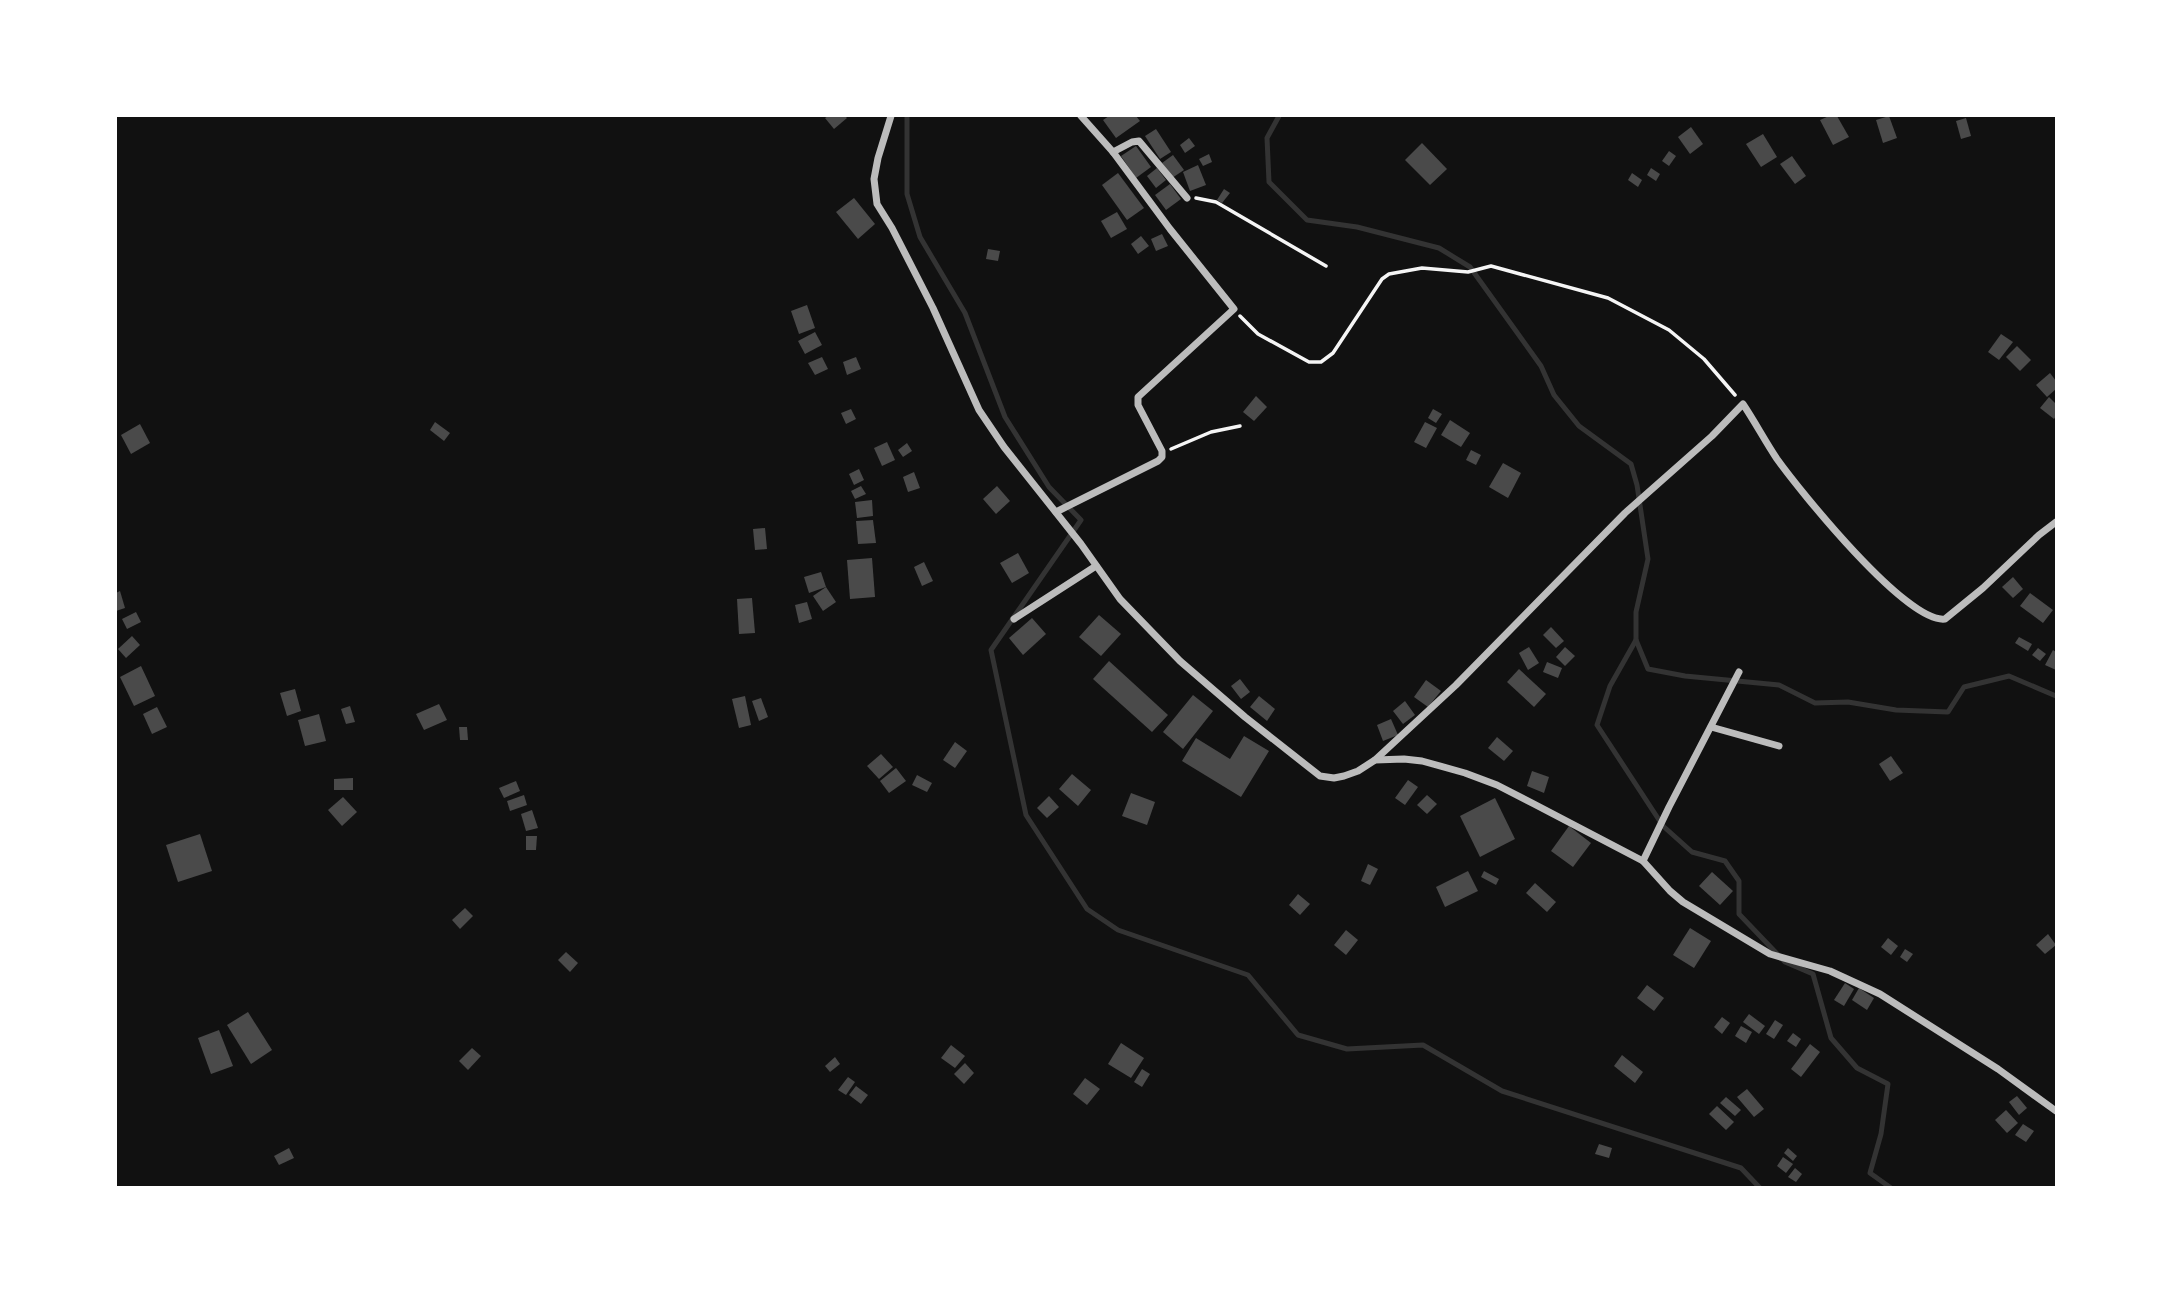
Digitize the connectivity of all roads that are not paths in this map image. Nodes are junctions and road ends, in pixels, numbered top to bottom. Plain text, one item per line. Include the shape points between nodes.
1 (891, 116) edge
2 (1081, 116) edge
3 (1113, 152) junction
4 (1187, 198) road end
5 (1060, 510) junction
6 (2056, 522) edge
7 (1096, 566) junction
8 (1014, 619) dead end
9 (1739, 672) dead end
10 (1711, 726) junction
11 (1779, 746) dead end
12 (1375, 760) junction
13 (1643, 861) junction
14 (2056, 1111) edge

1 - 5 street via 874,179 877,204 933,307 979,410 1004,447
2 - 3 street
3 - 4 street via 1139,141
3 - 5 street via 1234,309 1138,397 1162,457
5 - 7 street via 1061,520
6 - 12 street via 1945,619 1934,619 1859,559 1778,459 1743,404 1625,513 1456,685
7 - 8 street
7 - 12 street via 1119,598 1181,662 1320,776 1345,776
9 - 10 street
10 - 11 street
10 - 13 street
12 - 13 street via 1422,761 1465,773
13 - 14 street via 1683,902 1770,954 1830,971 1880,994

